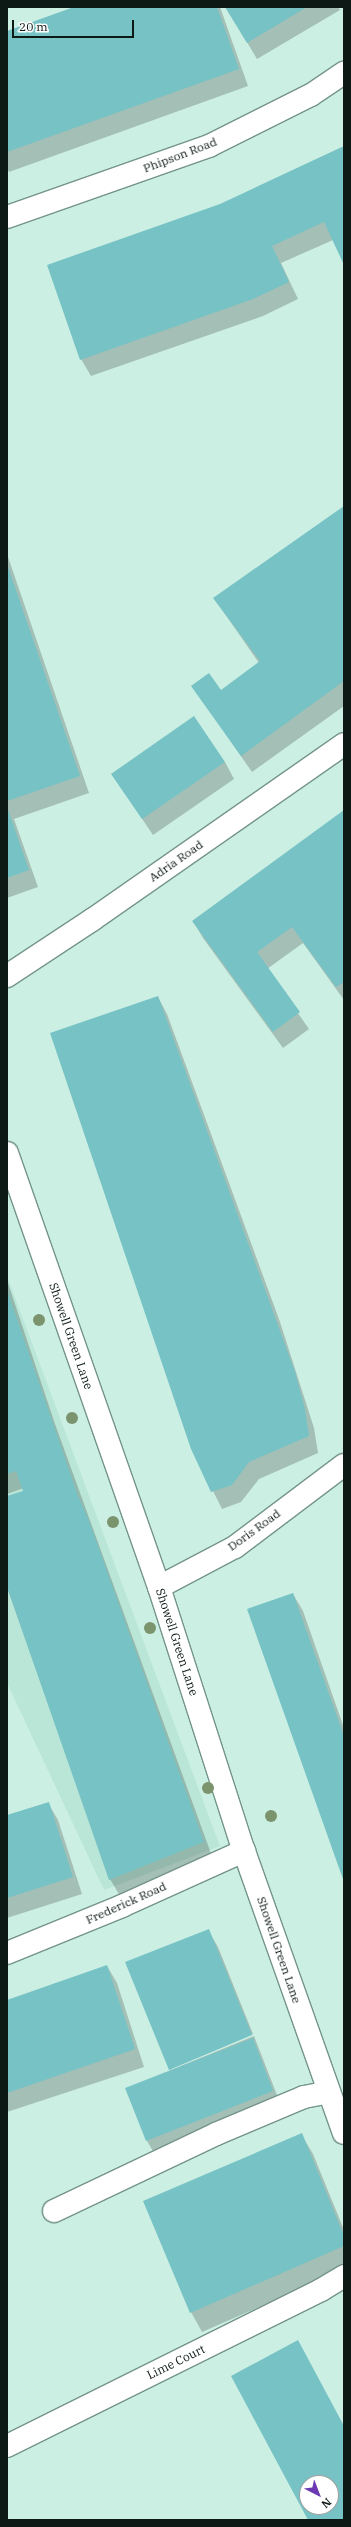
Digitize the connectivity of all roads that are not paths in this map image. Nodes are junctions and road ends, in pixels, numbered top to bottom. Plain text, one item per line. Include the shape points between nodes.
1 (344, 73) edge
2 (7, 217) edge
3 (344, 744) edge
4 (7, 976) edge
5 (7, 1153) edge
6 (344, 1465) edge
7 (159, 1587) junction
8 (244, 1851) junction
9 (7, 1953) edge
10 (329, 2092) junction
11 (344, 2133) edge
12 (54, 2211) dead end
13 (344, 2276) edge
14 (7, 2446) edge

1 - 2 street, Phipson Road via 311,95 209,146
3 - 4 street, Adria Road via 92,920
5 - 7 street, Showell Green Lane
6 - 7 street, Doris Road via 235,1547
7 - 8 street, Showell Green Lane
8 - 9 street, Frederick Road via 122,1906
8 - 10 street, Showell Green Lane
10 - 11 street, Showell Green Lane
10 - 12 street via 304,2097 216,2134
13 - 14 street, Lime Court via 321,2290

